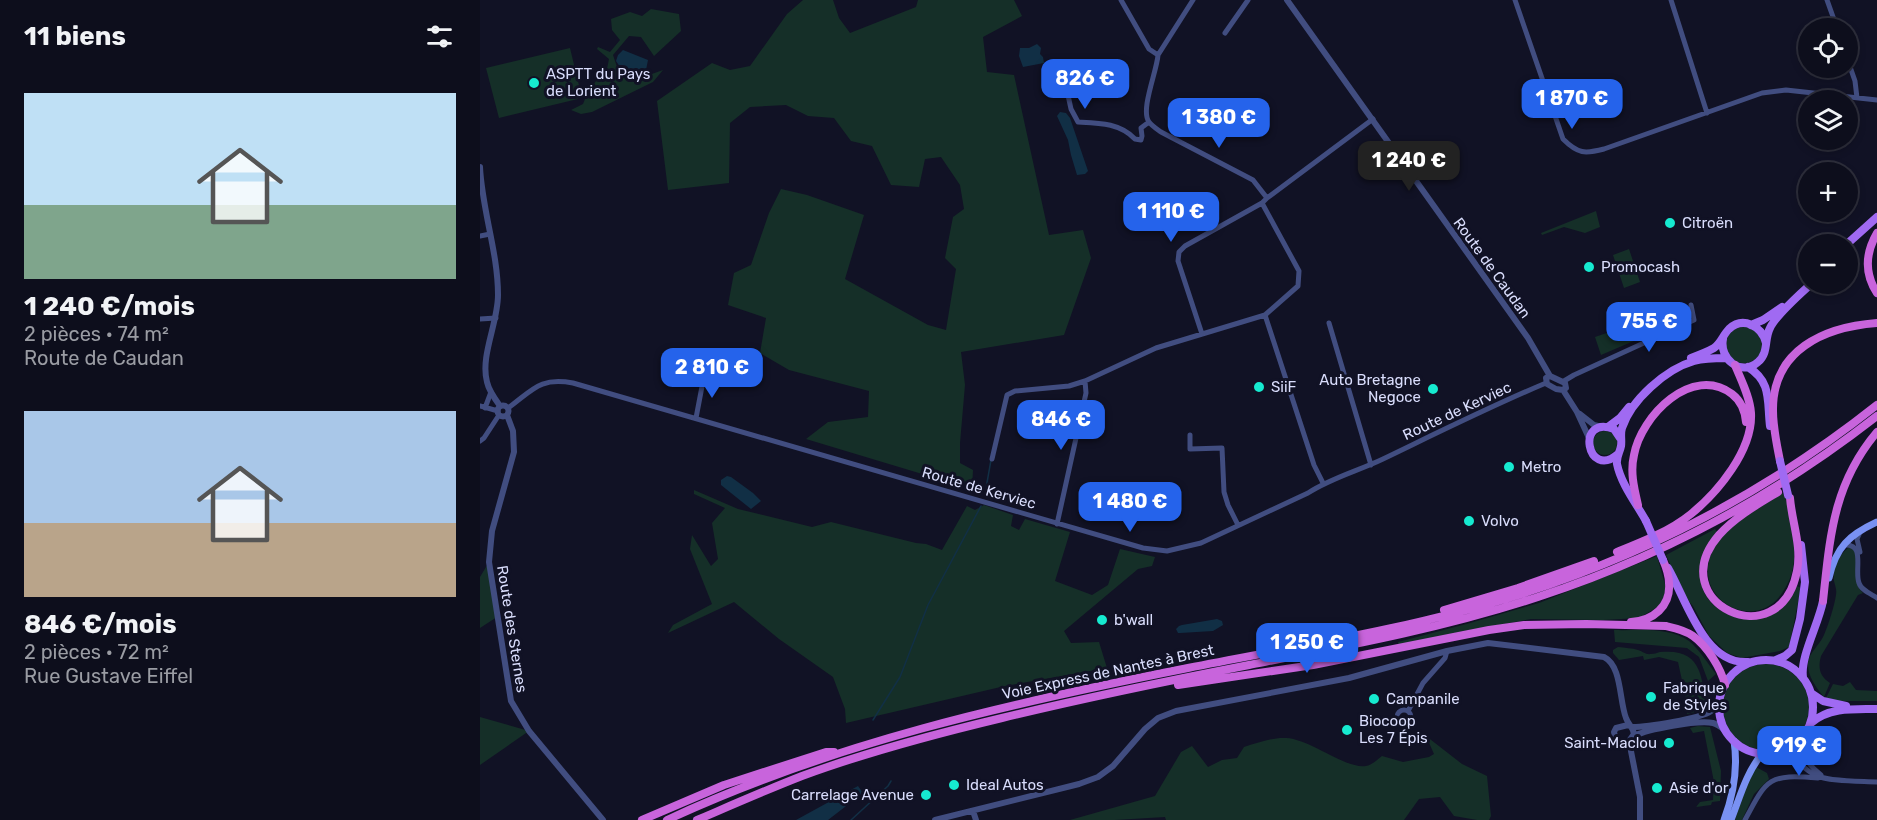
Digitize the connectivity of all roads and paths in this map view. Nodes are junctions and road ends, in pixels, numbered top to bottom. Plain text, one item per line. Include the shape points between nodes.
1 (1122, 0) edge
2 (1193, 0) edge
3 (1248, 0) edge
4 (1287, 0) edge
5 (1515, 0) edge
6 (1671, 0) edge
7 (1827, 0) edge
8 (1833, 18) edge
9 (1225, 33) dead end
10 (1158, 55) junction
11 (1070, 81) dead end
12 (1798, 91) edge
13 (1858, 98) edge
14 (1877, 100) edge
15 (1707, 112) junction
16 (1373, 119) junction
17 (1149, 122) junction
18 (480, 166) edge
19 (1267, 198) junction
20 (1262, 203) junction
21 (1877, 219) edge
22 (1877, 232) edge
23 (490, 234) junction
24 (480, 236) edge
25 (1858, 237) edge
26 (1798, 293) edge
27 (1877, 293) edge
28 (1799, 294) edge
29 (1691, 305) dead end
30 (1265, 315) junction
31 (496, 318) junction
32 (480, 319) edge
33 (1329, 322) dead end
34 (1877, 323) edge
35 (1751, 325) junction
36 (1202, 334) junction
37 (1724, 337) junction
38 (1766, 343) junction
39 (1726, 358) junction
40 (1735, 365) junction
41 (1748, 367) junction
42 (704, 376) dead end
43 (1550, 380) junction
44 (1085, 381) junction
45 (1563, 381) junction
46 (1561, 390) junction
47 (490, 392) junction
48 (1877, 405) edge
49 (483, 407) edge
50 (502, 411) junction
51 (1577, 412) junction
52 (1877, 416) edge
53 (696, 418) junction
54 (1605, 427) junction
55 (1877, 432) edge
56 (1190, 435) dead end
57 (1589, 438) junction
58 (1620, 438) junction
59 (480, 441) edge
60 (1619, 453) junction
61 (992, 459) dead end
62 (1780, 462) junction
63 (1371, 465) junction
64 (1806, 468) junction
65 (1323, 483) junction
66 (1789, 497) junction
67 (1638, 505) junction
68 (1692, 513) junction
69 (1877, 522) edge
70 (1057, 524) junction
71 (1238, 525) junction
72 (1865, 527) junction
73 (1842, 545) junction
74 (1663, 560) junction
75 (1858, 574) junction
76 (1877, 598) edge
77 (1824, 601) junction
78 (1586, 624) junction
79 (1380, 630) junction
80 (1447, 651) junction
81 (1774, 661) junction
82 (1753, 662) junction
83 (1804, 678) junction
84 (1725, 685) junction
85 (1121, 692) junction
86 (1811, 693) junction
87 (1719, 700) junction
88 (1622, 702) junction
89 (1877, 708) edge
90 (1408, 711) junction
91 (1810, 723) junction
92 (1407, 724) junction
93 (1620, 726) junction
94 (1631, 727) junction
95 (1725, 730) junction
96 (1407, 735) dead end
97 (1804, 735) junction
98 (1631, 739) junction
99 (1734, 741) junction
100 (843, 752) junction
101 (1778, 753) junction
102 (1762, 754) junction
103 (1825, 778) junction
104 (1877, 782) edge
105 (973, 811) junction
106 (1727, 818) edge
107 (603, 820) edge
108 (642, 820) edge
109 (667, 820) edge
110 (697, 820) edge
111 (934, 820) edge
112 (976, 820) edge
113 (1640, 820) edge
114 (1745, 820) edge

1 - 10 street via 1149,49
2 - 10 street
3 - 9 street
4 - 16 street, Route de Caudan
5 - 15 street via 1563,139 1579,151 1591,153
6 - 15 street
7 - 8 street
10 - 17 street via 1147,103
11 - 17 street via 1066,86 1078,122 1108,123 1141,140 1141,128
12 - 15 street via 1774,90
13 - 14 street
16 - 19 street
16 - 43 street, Route de Caudan via 1528,338
17 - 19 street via 1253,180
18 - 23 street, Route des Sternes
19 - 20 street
20 - 30 street via 1299,271 1298,286
20 - 36 street via 1179,252 1178,261
21 - 25 main road
22 - 27 highway via 1868,260 1870,280
23 - 24 street
23 - 31 street, Route des Sternes via 496,268
26 - 35 main road via 1779,310
28 - 38 main road via 1770,327
29 - 45 street via 1694,320
30 - 36 street
30 - 65 street
31 - 32 street
31 - 47 street, Route des Sternes via 485,366
33 - 63 street
34 - 62 highway via 1823,334 1809,341 1787,364 1778,381 1773,409
35 - 37 main road via 1735,325
35 - 38 main road via 1760,330
36 - 44 street via 1156,348
37 - 39 main road via 1722,348
37 - 54 main road via 1714,348 1658,376 1620,418
38 - 41 main road via 1762,359
39 - 40 main road
39 - 58 main road via 1688,363 1660,379 1636,404
40 - 41 main road
40 - 68 highway via 1751,410 1748,434 1730,472
41 - 62 main road via 1763,379 1766,387
42 - 53 street
43 - 45 street
43 - 46 street
43 - 63 street, Route de Kerviec
44 - 61 street via 1007,395
44 - 70 street via 1086,393
45 - 46 street via 1566,386
46 - 51 street
47 - 49 street
47 - 50 street, Route des Sternes
48 - 79 highway, Voie Express de Nantes à Brest via 1780,474 1703,518 1631,552 1520,594
49 - 50 street
50 - 53 street, Route de Kerviec via 542,383 554,381
50 - 59 street, Route de Kerviec
50 - 107 street, Route des Sternes via 513,431 514,452 492,531 489,562 511,701 529,731
51 - 54 street via 1594,425
51 - 57 street
52 - 64 highway, Voie Express de Nantes à Brest
53 - 70 street, Route de Kerviec
54 - 57 main road
54 - 58 main road
55 - 77 highway via 1860,454 1839,498
56 - 71 street via 1190,449 1222,448 1224,492
57 - 60 main road via 1589,449 1599,459 1610,459
58 - 60 main road
60 - 67 main road via 1617,465
62 - 66 main road, bridge
63 - 65 street, Route de Kerviec
64 - 66 highway via 1797,480 1720,533 1709,550 1704,567 1706,585 1712,598 1726,610 1741,616 1766,613 1789,592 1797,572 1798,543
64 - 85 highway, Voie Express de Nantes à Brest via 1676,542 1537,598 1401,634
65 - 71 street, Route de Kerviec
66 - 81 main road via 1795,512 1805,582 1792,650
67 - 68 highway via 1633,462 1647,423 1661,406 1689,389 1717,387 1742,405 1746,432 1728,470
67 - 74 main road, bridge
68 - 79 highway via 1669,528 1570,570
69 - 72 main road
70 - 71 street, Route de Kerviec via 1167,551 1201,543
72 - 73 main road
72 - 75 street via 1857,539 1861,555
73 - 75 street via 1855,548
73 - 77 main road via 1832,566
74 - 78 highway via 1669,592 1660,611 1635,622
74 - 82 main road via 1708,641 1727,659
75 - 76 street via 1860,585
77 - 83 main road via 1802,664
78 - 84 highway via 1683,631 1708,652
78 - 85 highway via 1506,627 1313,665
79 - 100 highway, Voie Express de Nantes à Brest via 1051,697
80 - 88 street via 1488,643 1604,657 1616,669
80 - 90 street
80 - 105 street via 1349,678 1176,711 1158,718 1098,777
81 - 82 main road
81 - 83 main road via 1788,665
82 - 84 main road via 1734,673
83 - 86 main road
84 - 87 main road
85 - 110 highway, Voie Express de Nantes à Brest via 1002,718 888,749 802,776
86 - 89 main road via 1832,704
86 - 91 main road
87 - 94 street via 1714,709 1702,715 1645,728
87 - 95 main road
88 - 93 street
88 - 94 street
89 - 91 main road via 1830,712
90 - 92 street via 1412,719
90 - 92 street via 1401,711 1397,717 1400,723
91 - 97 main road
92 - 96 street
93 - 94 street
93 - 98 street via 1614,737 1619,742
94 - 98 street
95 - 98 street via 1705,723 1649,730
95 - 99 main road
97 - 101 main road via 1794,746
97 - 103 street via 1804,756
98 - 113 street
99 - 102 main road
99 - 106 main road via 1735,767
100 - 108 highway via 826,752 756,774
100 - 109 highway, Voie Express de Nantes à Brest
101 - 102 main road
101 - 103 street via 1792,757
102 - 106 main road
103 - 104 street
103 - 114 street via 1771,781 1760,792
105 - 111 street
105 - 112 street

